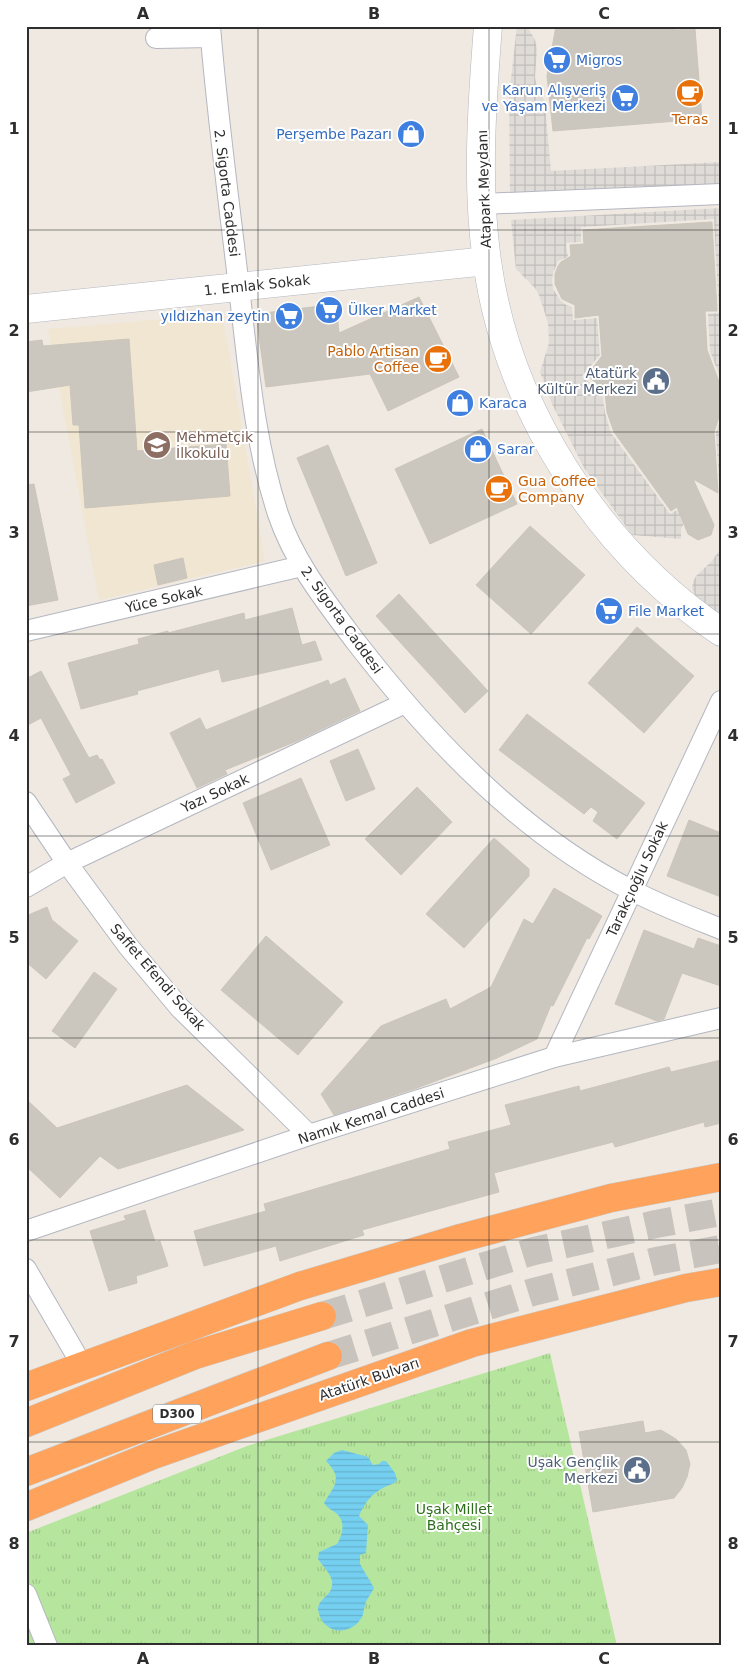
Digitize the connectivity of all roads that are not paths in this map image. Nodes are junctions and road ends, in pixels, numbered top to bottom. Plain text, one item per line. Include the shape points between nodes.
1 (488, 26) edge
2 (210, 32) edge
3 (156, 38) dead end
4 (721, 194) edge
5 (482, 204) junction
6 (487, 261) junction
7 (239, 287) junction
8 (26, 309) edge
9 (302, 566) junction
10 (26, 631) edge
11 (721, 632) edge
12 (721, 701) edge
13 (405, 703) junction
14 (26, 802) edge
15 (66, 863) junction
16 (26, 887) edge
17 (632, 891) junction
18 (721, 929) edge
19 (721, 1018) edge
20 (554, 1057) junction
21 (308, 1135) junction
22 (721, 1177) edge
23 (26, 1231) edge
24 (26, 1269) edge
25 (721, 1282) edge
26 (322, 1316) tunnel mouth
27 (328, 1356) tunnel mouth
28 (82, 1365) junction
29 (26, 1387) edge
30 (26, 1423) edge
31 (26, 1472) edge
32 (26, 1507) edge
33 (26, 1594) edge
34 (46, 1646) edge

1 - 5 main road, Atapark Meydanı via 482,91
2 - 3 street
2 - 7 street, 2. Sigorta Caddesi
4 - 5 street
5 - 6 main road, Atapark Meydanı
6 - 7 main road, 1. Emlak Sokak
6 - 11 main road, Atapark Meydanı via 507,347 537,419 565,468 597,515 627,550 684,605
7 - 8 main road, 1. Emlak Sokak
7 - 9 street, 2. Sigorta Caddesi via 261,447 278,512
9 - 10 street, Yüce Sokak
9 - 13 street, 2. Sigorta Caddesi
12 - 17 street, Tarakçıoğlu Sokak
13 - 15 street, Yazı Sokak
13 - 17 street, 2. Sigorta Caddesi via 468,770 520,816 562,848
14 - 15 street, Saffet Efendi Sokak
15 - 16 street, Yazı Sokak
15 - 21 street, Saffet Efendi Sokak via 128,946 180,1008
17 - 18 street, 2. Sigorta Caddesi
17 - 20 street, Tarakçıoğlu Sokak
19 - 20 street, Namık Kemal Caddesi
20 - 21 street, Namık Kemal Caddesi
21 - 23 street, Namık Kemal Caddesi
22 - 28 highway via 611,1198 452,1241 300,1286
24 - 28 street
25 - 32 highway, Atatürk Bulvarı via 686,1288 472,1343 154,1455
26 - 30 highway via 195,1355
27 - 31 highway, D300
28 - 29 highway
33 - 34 street

